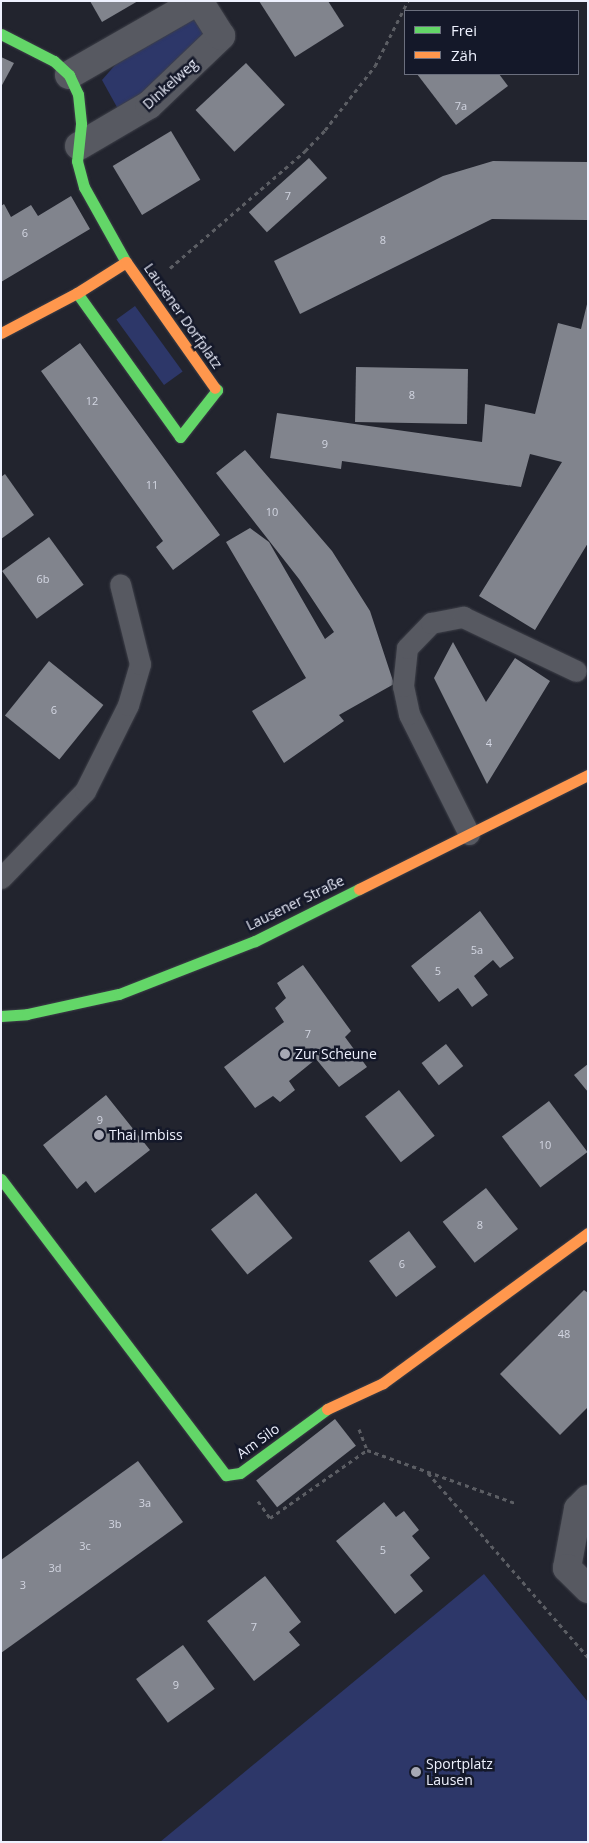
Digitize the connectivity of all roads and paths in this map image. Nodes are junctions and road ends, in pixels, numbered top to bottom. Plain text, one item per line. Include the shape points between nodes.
1 (198, 1) edge
2 (408, 1) edge
3 (1, 34) edge
4 (69, 75) junction
5 (79, 146) junction
6 (126, 262) junction
7 (144, 287) junction
8 (77, 293) junction
9 (1, 333) edge
10 (120, 584) dead end
11 (576, 671) dead end
12 (588, 775) edge
13 (469, 834) junction
14 (1, 878) edge
15 (1, 1016) edge
16 (1, 1179) edge
17 (588, 1234) edge
18 (240, 1473) junction
19 (428, 1473) junction
20 (588, 1499) edge
21 (515, 1503) dead end
22 (588, 1589) edge
23 (588, 1658) edge

1 - 4 street, Dinkelweg
1 - 5 street, Dinkelweg via 221,36 149,105
2 - 7 path via 375,66 325,130 305,151
3 - 4 street via 54,61
4 - 5 street via 78,94
5 - 6 street via 77,160 84,187
6 - 7 street, Lausener Dorfplatz
6 - 8 street, Lausener Dorfplatz
7 - 8 street, Lausener Dorfplatz via 217,390 180,436
8 - 9 street, Lausener Dorfplatz
10 - 14 lane via 140,664 128,705 85,791
11 - 13 lane via 463,617 431,624 408,648 403,686 409,714
12 - 13 street, Lausener Straße
13 - 15 street, Lausener Straße via 255,940 128,991 27,1014
16 - 18 street, Am Silo via 226,1475
17 - 18 street, Am Silo via 383,1383 326,1409
18 - 19 path via 270,1518 367,1450
19 - 21 path
19 - 23 path
20 - 22 street via 578,1509 567,1568

